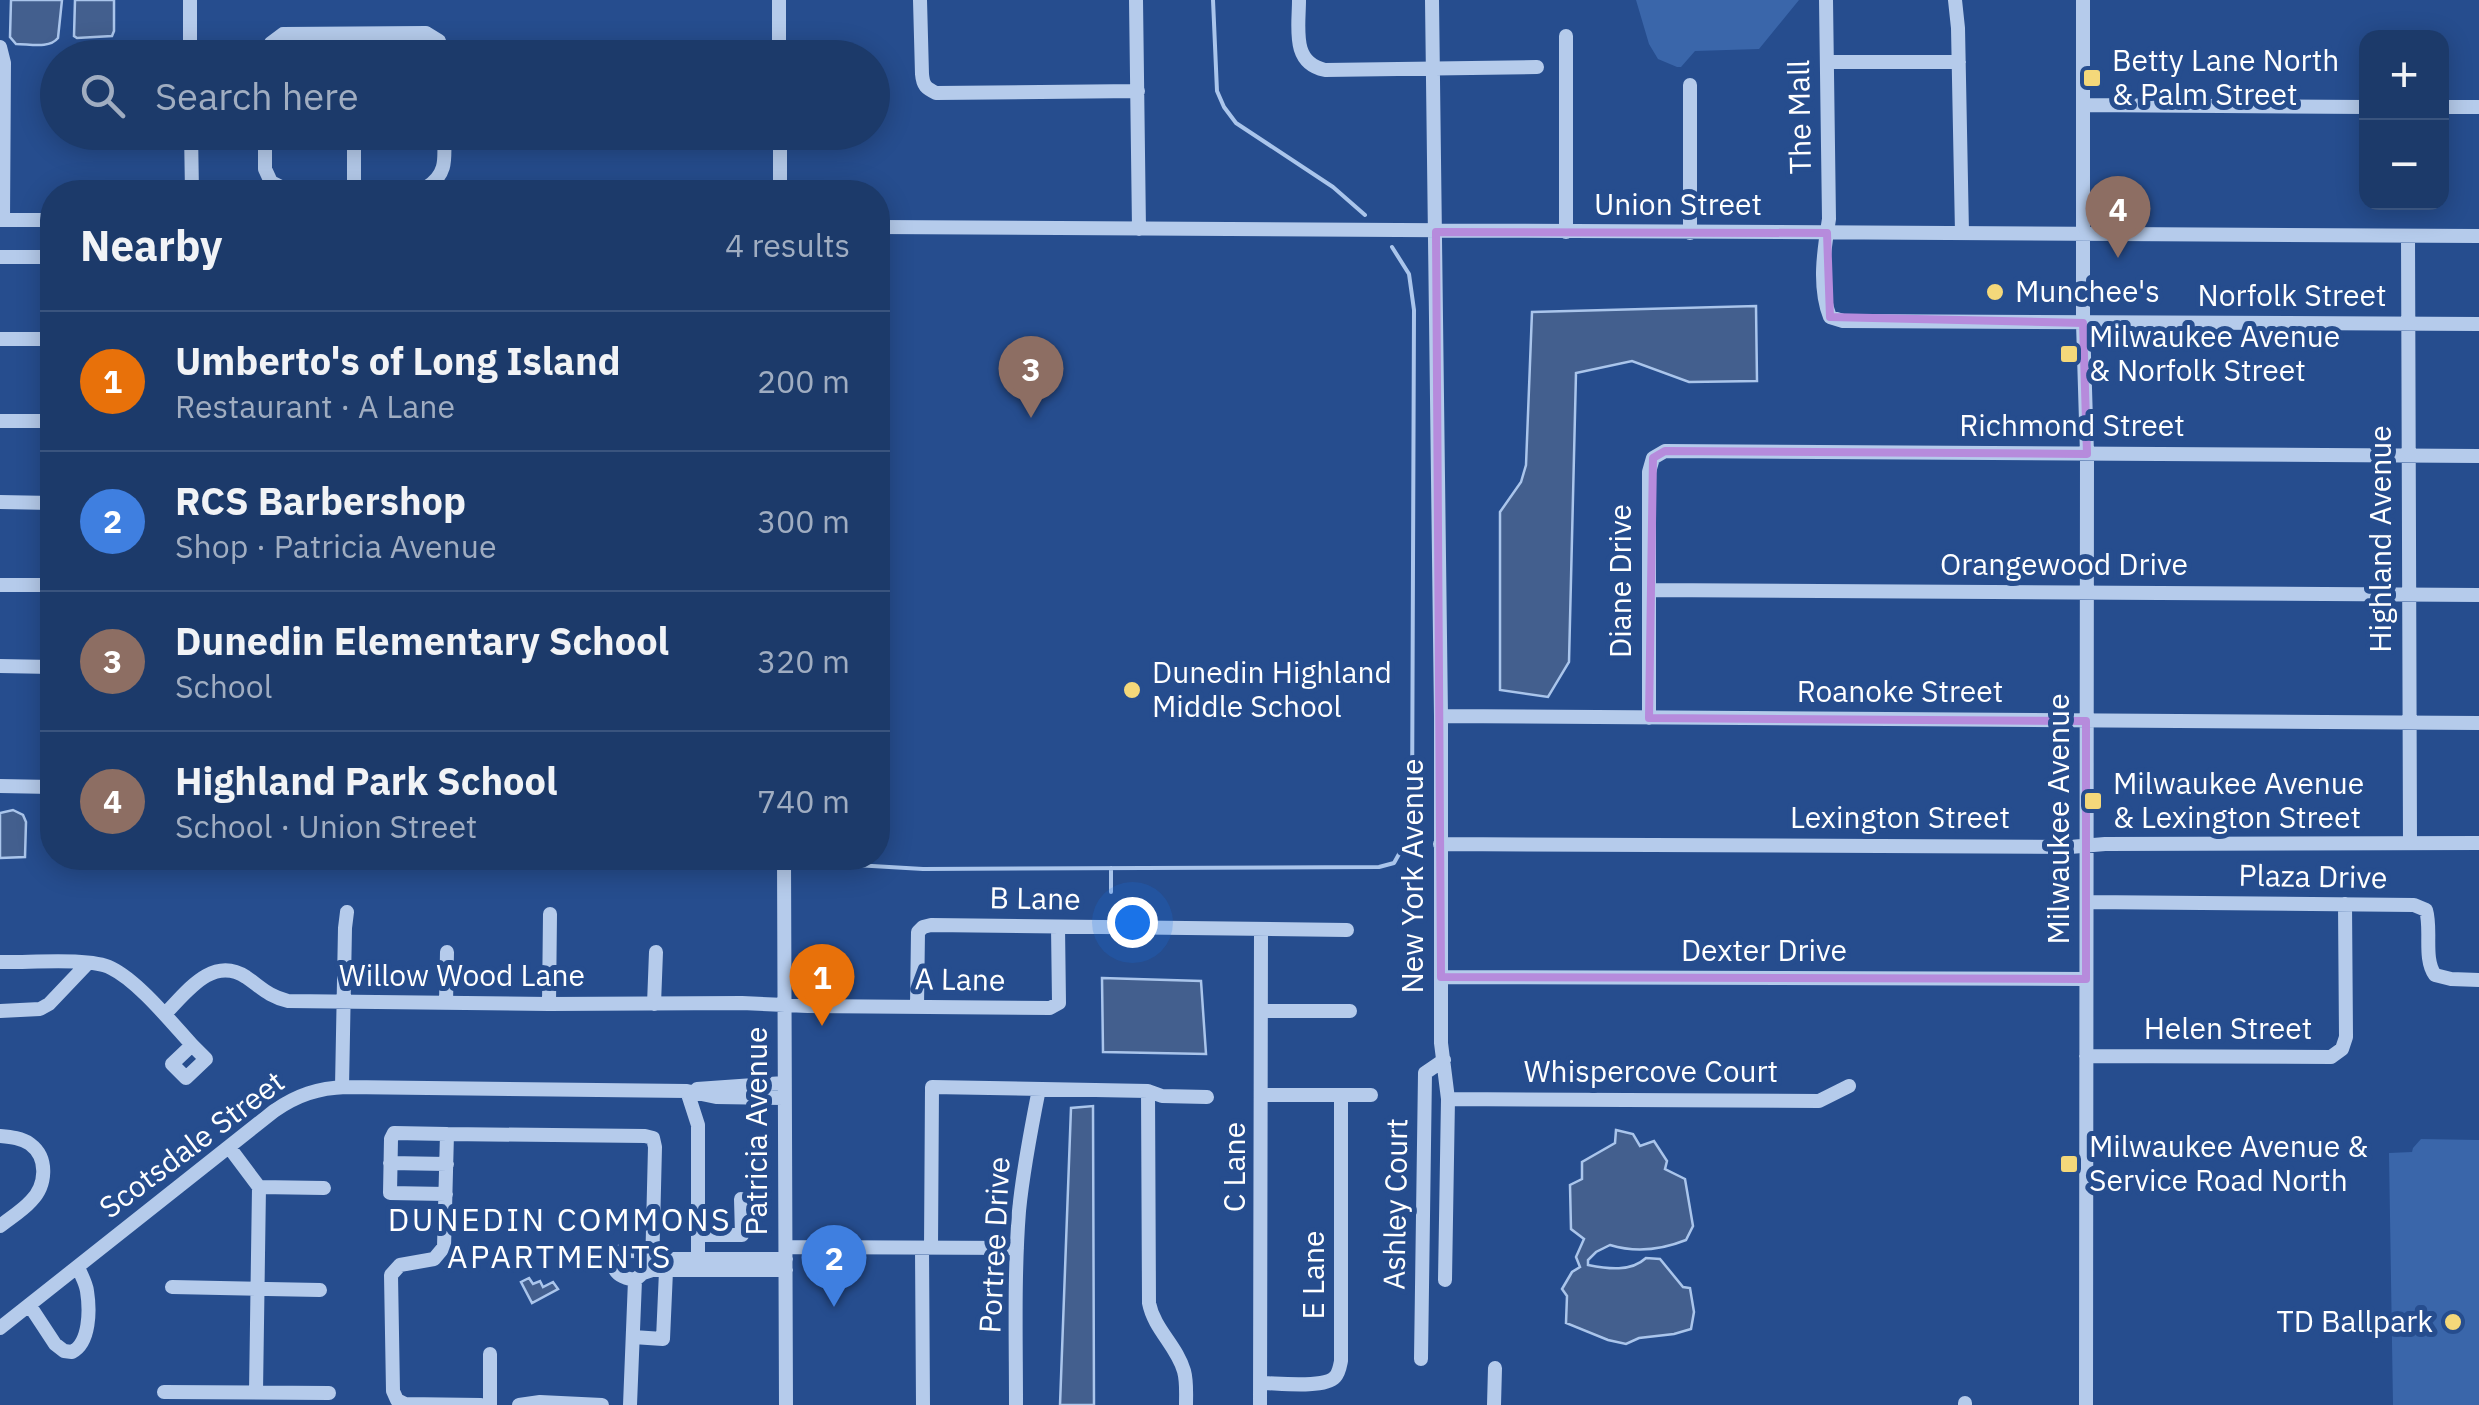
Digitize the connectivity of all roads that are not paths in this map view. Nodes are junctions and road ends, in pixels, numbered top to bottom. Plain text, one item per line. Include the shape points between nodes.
1 (190, 0) edge
2 (779, 0) edge
3 (920, 0) edge
4 (1136, 0) edge
5 (1299, 0) edge
6 (1432, 0) edge
7 (1826, 0) edge
8 (1954, 0) edge
9 (2082, 0) edge
10 (353, 34) junction
11 (1566, 36) dead end
12 (190, 40) edge
13 (274, 40) edge
14 (353, 40) edge
15 (437, 40) edge
16 (779, 40) edge
17 (0, 47) edge
18 (1827, 62) junction
19 (1959, 62) junction
20 (1538, 67) dead end
21 (1432, 68) junction
22 (1690, 86) dead end
23 (1138, 91) junction
24 (2084, 105) junction
25 (2359, 106) edge
26 (2449, 107) edge
27 (2479, 107) edge
28 (191, 150) edge
29 (265, 150) edge
30 (354, 150) edge
31 (444, 150) edge
32 (780, 150) edge
33 (192, 180) edge
34 (269, 180) edge
35 (354, 180) edge
36 (440, 180) edge
37 (780, 180) edge
38 (2, 220) edge
39 (40, 220) edge
40 (890, 227) edge
41 (1139, 229) junction
42 (1436, 232) junction
43 (1566, 232) junction
44 (1690, 233) junction
45 (1827, 233) junction
46 (1962, 233) junction
47 (2083, 234) junction
48 (2408, 236) junction
49 (2479, 236) edge
50 (0, 257) edge
51 (40, 257) edge
52 (2083, 322) junction
53 (2408, 324) junction
54 (2479, 324) edge
55 (0, 338) edge
56 (40, 339) edge
57 (0, 421) edge
58 (40, 421) edge
59 (1665, 451) joint
60 (2086, 454) junction
61 (2409, 455) junction
62 (2479, 456) edge
63 (0, 502) edge
64 (40, 503) edge
65 (0, 584) edge
66 (40, 585) edge
67 (1648, 590) junction
68 (2087, 592) junction
69 (2409, 594) junction
70 (2479, 595) edge
71 (0, 666) edge
72 (40, 667) edge
73 (1441, 716) junction
74 (1649, 718) junction
75 (2086, 721) junction
76 (2409, 722) junction
77 (2479, 723) edge
78 (0, 786) edge
79 (40, 787) edge
80 (2410, 843) junction
81 (1440, 844) junction
82 (2479, 844) edge
83 (2086, 845) junction
84 (784, 870) edge
85 (2087, 902) junction
86 (2344, 904) junction
87 (347, 912) dead end
88 (550, 914) dead end
89 (1058, 927) junction
90 (1262, 929) junction
91 (1348, 930) dead end
92 (446, 952) dead end
93 (656, 952) dead end
94 (0, 962) edge
95 (88, 963) junction
96 (1441, 977) junction
97 (2086, 979) junction
98 (2479, 980) edge
99 (344, 1002) junction
100 (446, 1003) junction
101 (549, 1004) junction
102 (654, 1004) junction
103 (784, 1004) junction
104 (917, 1006) junction
105 (0, 1010) edge
106 (1262, 1011) junction
107 (1350, 1011) dead end
108 (164, 1014) junction
109 (192, 1044) dead end
110 (2086, 1056) junction
111 (1444, 1060) junction
112 (1849, 1086) dead end
113 (342, 1087) junction
114 (1039, 1089) junction
115 (784, 1090) junction
116 (687, 1091) junction
117 (1148, 1091) junction
118 (1262, 1095) junction
119 (1342, 1095) junction
120 (1371, 1095) dead end
121 (716, 1097) junction
122 (1207, 1097) dead end
123 (1448, 1099) junction
124 (698, 1125) junction
125 (447, 1134) junction
126 (0, 1136) edge
127 (229, 1147) junction
128 (390, 1163) junction
129 (447, 1164) junction
130 (258, 1187) junction
131 (324, 1188) dead end
132 (446, 1194) junction
133 (741, 1199) dead end
134 (0, 1226) edge
135 (698, 1235) junction
136 (927, 1248) junction
137 (1017, 1248) junction
138 (786, 1258) junction
139 (698, 1264) junction
140 (78, 1267) junction
141 (657, 1267) junction
142 (636, 1280) junction
143 (1445, 1280) dead end
144 (172, 1288) dead end
145 (256, 1289) junction
146 (320, 1290) dead end
147 (30, 1306) junction
148 (0, 1328) edge
149 (633, 1337) junction
150 (490, 1354) dead end
151 (1421, 1358) dead end
152 (1495, 1368) dead end
153 (1261, 1383) junction
154 (164, 1392) dead end
155 (256, 1392) junction
156 (329, 1393) dead end
157 (481, 1405) edge
158 (490, 1405) edge
159 (519, 1405) edge
160 (602, 1405) edge
161 (630, 1405) edge
162 (786, 1405) edge
163 (923, 1405) edge
164 (1016, 1405) edge
165 (1186, 1405) edge
166 (1260, 1405) edge
167 (1494, 1405) edge
168 (2086, 1405) edge

1 - 12 street
2 - 16 street
3 - 23 street via 923,85 936,93
4 - 23 street
5 - 21 street via 1300,47 1316,68
6 - 21 street, New York Avenue
7 - 18 street, The Mall
8 - 19 street
9 - 24 street, Milwaukee Avenue
10 - 13 street via 283,34
10 - 14 street
10 - 15 street via 426,33
11 - 43 street
17 - 38 street
18 - 19 street
18 - 45 street, The Mall
19 - 46 street
20 - 21 street
21 - 42 street, New York Avenue
22 - 44 street
23 - 41 street
24 - 25 street
24 - 47 street, Milwaukee Avenue
26 - 27 street
28 - 33 street
29 - 34 street
30 - 35 street
31 - 36 street
32 - 37 street
38 - 39 street
40 - 41 street, Union Street
41 - 42 street, Union Street
42 - 43 street, Union Street
42 - 73 street, New York Avenue
43 - 44 street, Union Street
44 - 45 street, Union Street
45 - 46 street, Union Street
45 - 52 street, Norfolk Street via 1824,301 1830,317
46 - 47 street, Union Street
47 - 48 street, Union Street
47 - 52 street, Milwaukee Avenue
48 - 49 street, Union Street
48 - 53 street, Highland Avenue
50 - 51 street
52 - 53 street, Norfolk Street
52 - 60 street, Milwaukee Avenue
53 - 54 street, Norfolk Street
53 - 61 street, Highland Avenue
55 - 56 street
57 - 58 street
59 - 60 street, Richmond Street
59 - 67 street, Diane Drive via 1653,458 1649,472
60 - 61 street, Richmond Street
60 - 68 street, Milwaukee Avenue
61 - 62 street, Richmond Street
61 - 69 street, Highland Avenue
63 - 64 street
65 - 66 street
67 - 68 street, Orangewood Drive
67 - 74 street, Diane Drive
68 - 69 street, Orangewood Drive
68 - 75 street, Milwaukee Avenue
69 - 70 street, Orangewood Drive
69 - 76 street, Highland Avenue
71 - 72 street
73 - 74 street, Roanoke Street
73 - 81 street, New York Avenue
74 - 75 street, Roanoke Street
75 - 76 street, Roanoke Street
75 - 83 street, Milwaukee Avenue
76 - 77 street, Roanoke Street
76 - 80 street, Highland Avenue
78 - 79 street
80 - 82 street, Lexington Street
80 - 83 street, Lexington Street
81 - 83 street, Lexington Street
81 - 96 street, New York Avenue
83 - 85 street, Milwaukee Avenue
84 - 103 street, Patricia Avenue
85 - 86 street, Plaza Drive
85 - 97 street, Milwaukee Avenue
86 - 98 street, Plaza Drive via 2426,910 2435,975
86 - 110 street, Helen Street via 2346,1037 2331,1057
87 - 99 street
88 - 101 street
89 - 90 street, B Lane
89 - 104 street, B Lane via 923,927 916,945
89 - 104 street, A Lane via 1058,1003 1050,1008
90 - 91 street, B Lane
90 - 106 street, C Lane
92 - 100 street
93 - 102 street
94 - 95 street
95 - 105 street via 50,1004
95 - 108 street via 118,972
96 - 97 street, Dexter Drive
96 - 111 street, New York Avenue
97 - 110 street, Milwaukee Avenue
99 - 100 street, Willow Wood Lane
99 - 108 street, Willow Wood Lane via 288,1001 222,970 202,977
99 - 113 street
100 - 101 street, Willow Wood Lane
101 - 102 street, Willow Wood Lane
102 - 103 street, Willow Wood Lane
103 - 104 street, A Lane
103 - 115 street, Patricia Avenue
106 - 107 street
106 - 118 street, C Lane
108 - 109 street
110 - 168 street, Milwaukee Avenue
111 - 123 street, New York Avenue
111 - 151 street, Ashley Court via 1425,1073
112 - 123 street, Whispercove Court via 1819,1101
113 - 116 street, Scotsdale Street
113 - 127 street, Scotsdale Street via 290,1099
114 - 117 street
114 - 136 street via 932,1087
114 - 137 street, Portree Drive
115 - 116 street, Scotsdale Street
115 - 121 street, Scotsdale Street
115 - 138 street, Patricia Avenue
116 - 121 street, Scotsdale Street
116 - 124 street
117 - 122 street
117 - 165 street via 1149,1303 1184,1370
118 - 119 street
118 - 153 street, C Lane
119 - 120 street
119 - 153 street, E Lane via 1341,1361 1329,1381
121 - 124 street
123 - 143 street, New York Avenue
124 - 135 street
125 - 128 street via 394,1133
125 - 129 street
125 - 141 street via 653,1138
126 - 134 street via 38,1151 44,1176 32,1201
127 - 130 street
127 - 140 street, Scotsdale Street
128 - 129 street
128 - 132 street via 390,1193
129 - 132 street
130 - 131 street
130 - 145 street
132 - 157 street via 440,1254 400,1265 391,1275 393,1392 405,1404
133 - 135 street via 742,1235
135 - 139 street
136 - 137 street
136 - 138 street
136 - 163 street
137 - 164 street, Portree Drive
138 - 139 street
138 - 162 street, Patricia Avenue
139 - 141 street
140 - 147 street, Scotsdale Street
140 - 147 street via 88,1288 78,1349 58,1348
141 - 142 street
141 - 142 street via 628,1250 617,1254 615,1270
141 - 149 street via 662,1339
142 - 149 street
144 - 145 street
145 - 146 street
145 - 155 street
147 - 148 street, Scotsdale Street
149 - 161 street
150 - 158 street
152 - 167 street
153 - 166 street, C Lane
154 - 155 street
155 - 156 street
159 - 160 street

